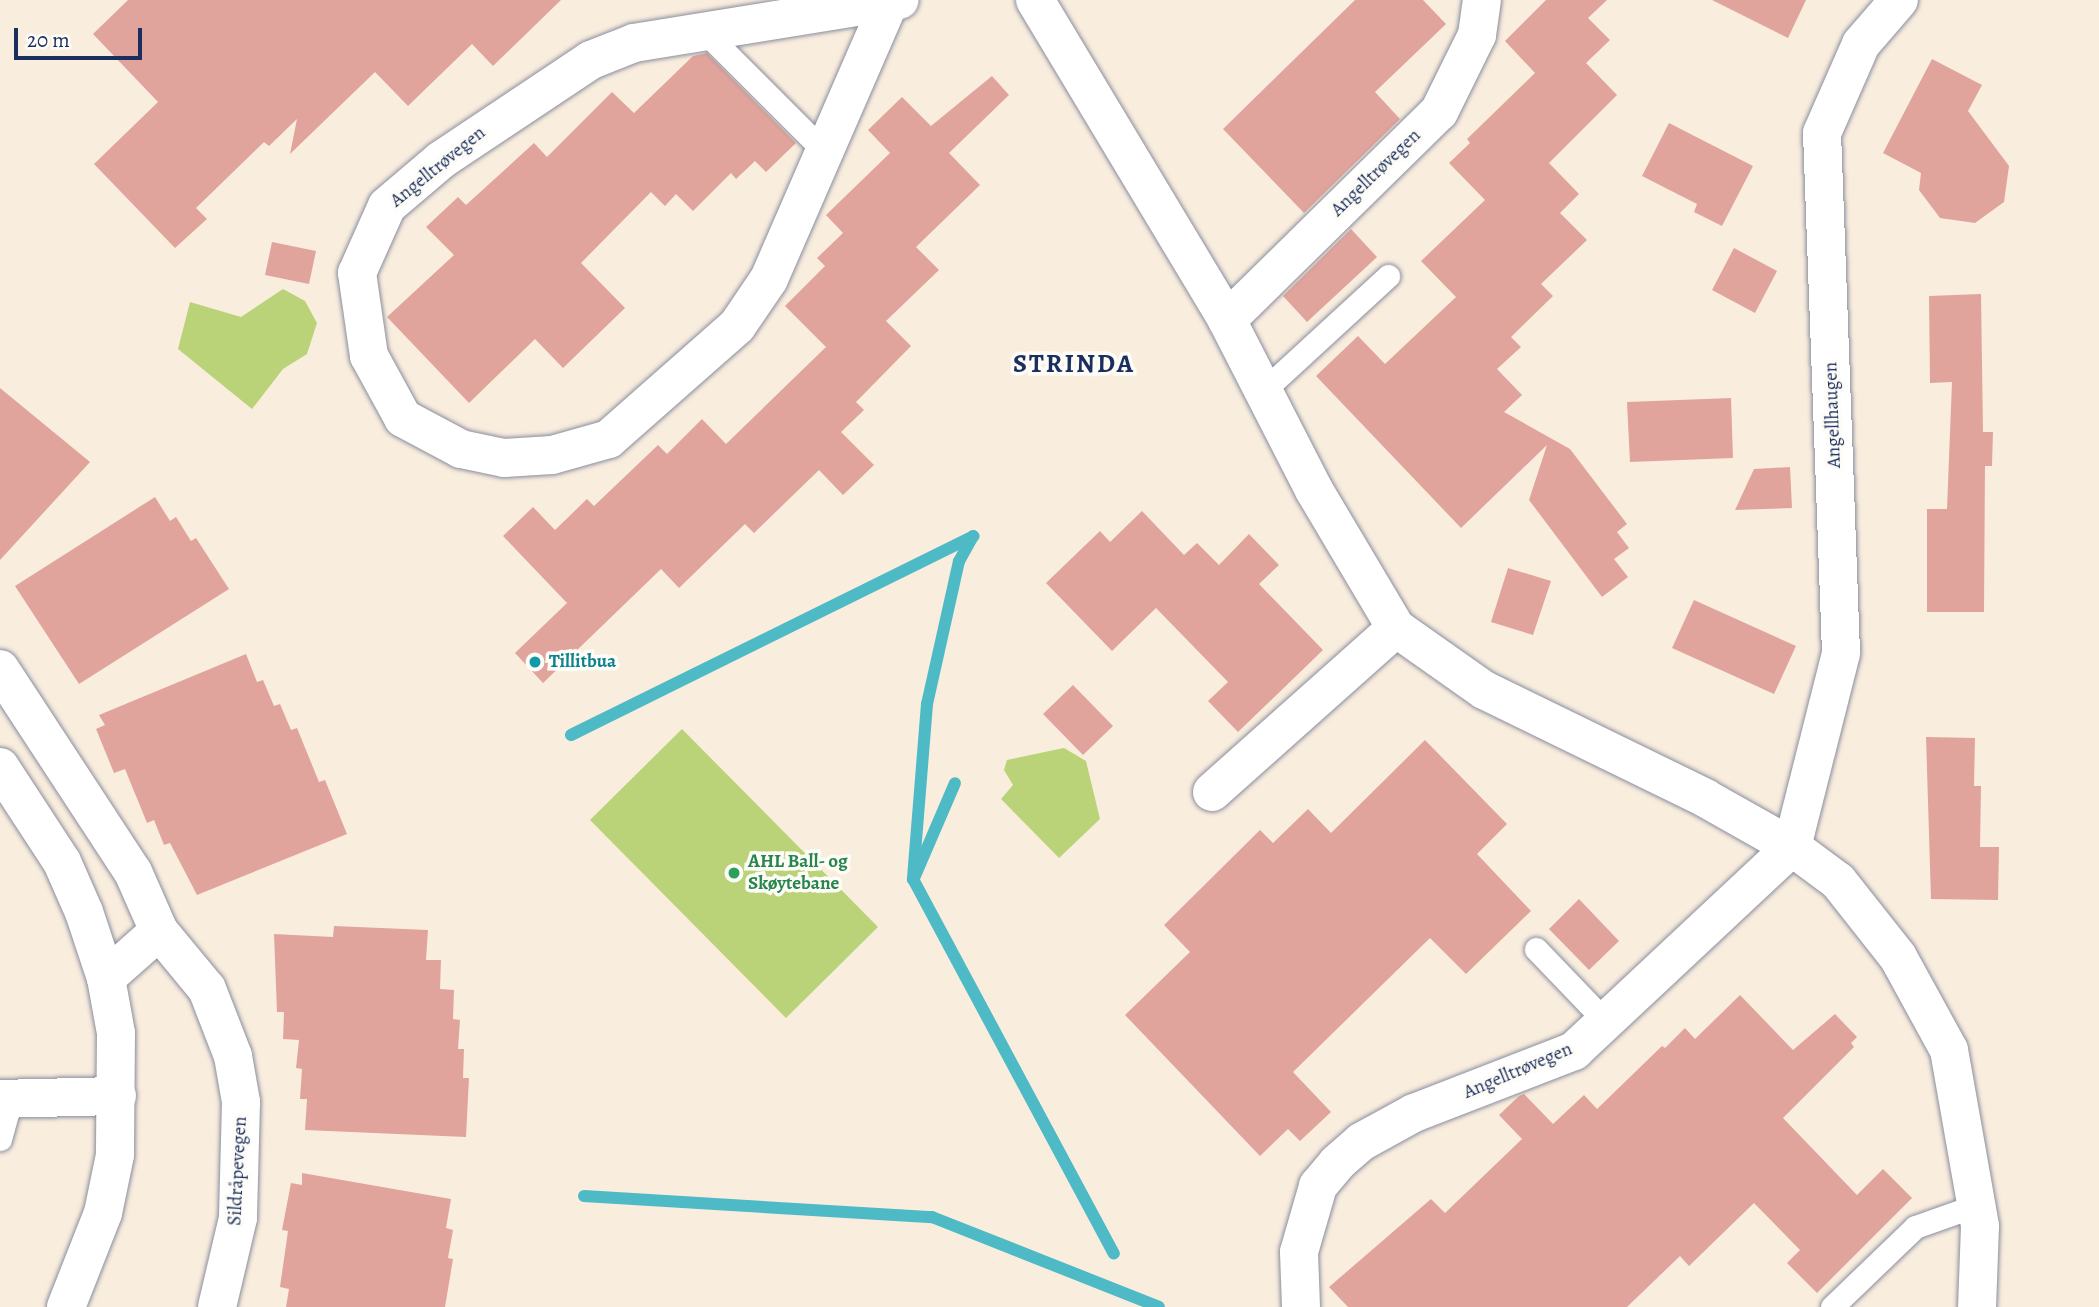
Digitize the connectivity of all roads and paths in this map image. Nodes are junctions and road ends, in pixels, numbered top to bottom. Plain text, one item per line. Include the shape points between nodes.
1 (1035, 0) edge
2 (1482, 0) edge
3 (1899, 0) edge
4 (895, 1) edge
5 (703, 30) junction
6 (825, 152) junction
7 (1388, 276) dead end
8 (1227, 320) junction
9 (1263, 391) junction
10 (1396, 628) junction
11 (0, 669) edge
12 (1, 770) edge
13 (1212, 792) dead end
14 (1792, 847) junction
15 (159, 931) junction
16 (1536, 949) dead end
17 (106, 978) junction
18 (1605, 1021) junction
19 (117, 1096) junction
20 (6, 1099) edge
21 (0, 1139) edge
22 (1977, 1205) junction
23 (66, 1307) edge
24 (217, 1307) edge
25 (1301, 1307) edge
26 (1832, 1307) edge
27 (1977, 1307) edge

1 - 8 street
2 - 8 street, Angelltrøvegen via 1477,34 1439,111
3 - 14 street, Angellhaugen via 1861,44 1822,133 1841,653
4 - 5 street, Angelltrøvegen
4 - 6 street, Angelltrøvegen
5 - 6 lane
5 - 6 street, Angelltrøvegen via 635,43 591,60 471,138 387,206 357,273 369,356 403,418 461,449 504,458 551,456 609,439 737,326 769,279
7 - 9 lane
8 - 9 street
9 - 10 street via 1314,490
10 - 13 street
10 - 14 street via 1484,690 1706,798
11 - 15 street, Sildråpevegen via 133,872
12 - 17 street via 62,862
14 - 18 street, Angelltrøvegen
14 - 22 street via 1839,881 1898,957 1950,1050
15 - 17 street
15 - 24 street, Sildråpevegen via 207,989 233,1056 241,1102 238,1218
16 - 18 lane
17 - 19 street via 116,1033
18 - 25 street, Angelltrøvegen via 1574,1051 1414,1113 1361,1142 1337,1163 1318,1186 1299,1252
19 - 20 street
19 - 23 street via 115,1155 103,1213
20 - 21 lane
22 - 26 lane via 1915,1227
22 - 27 street

